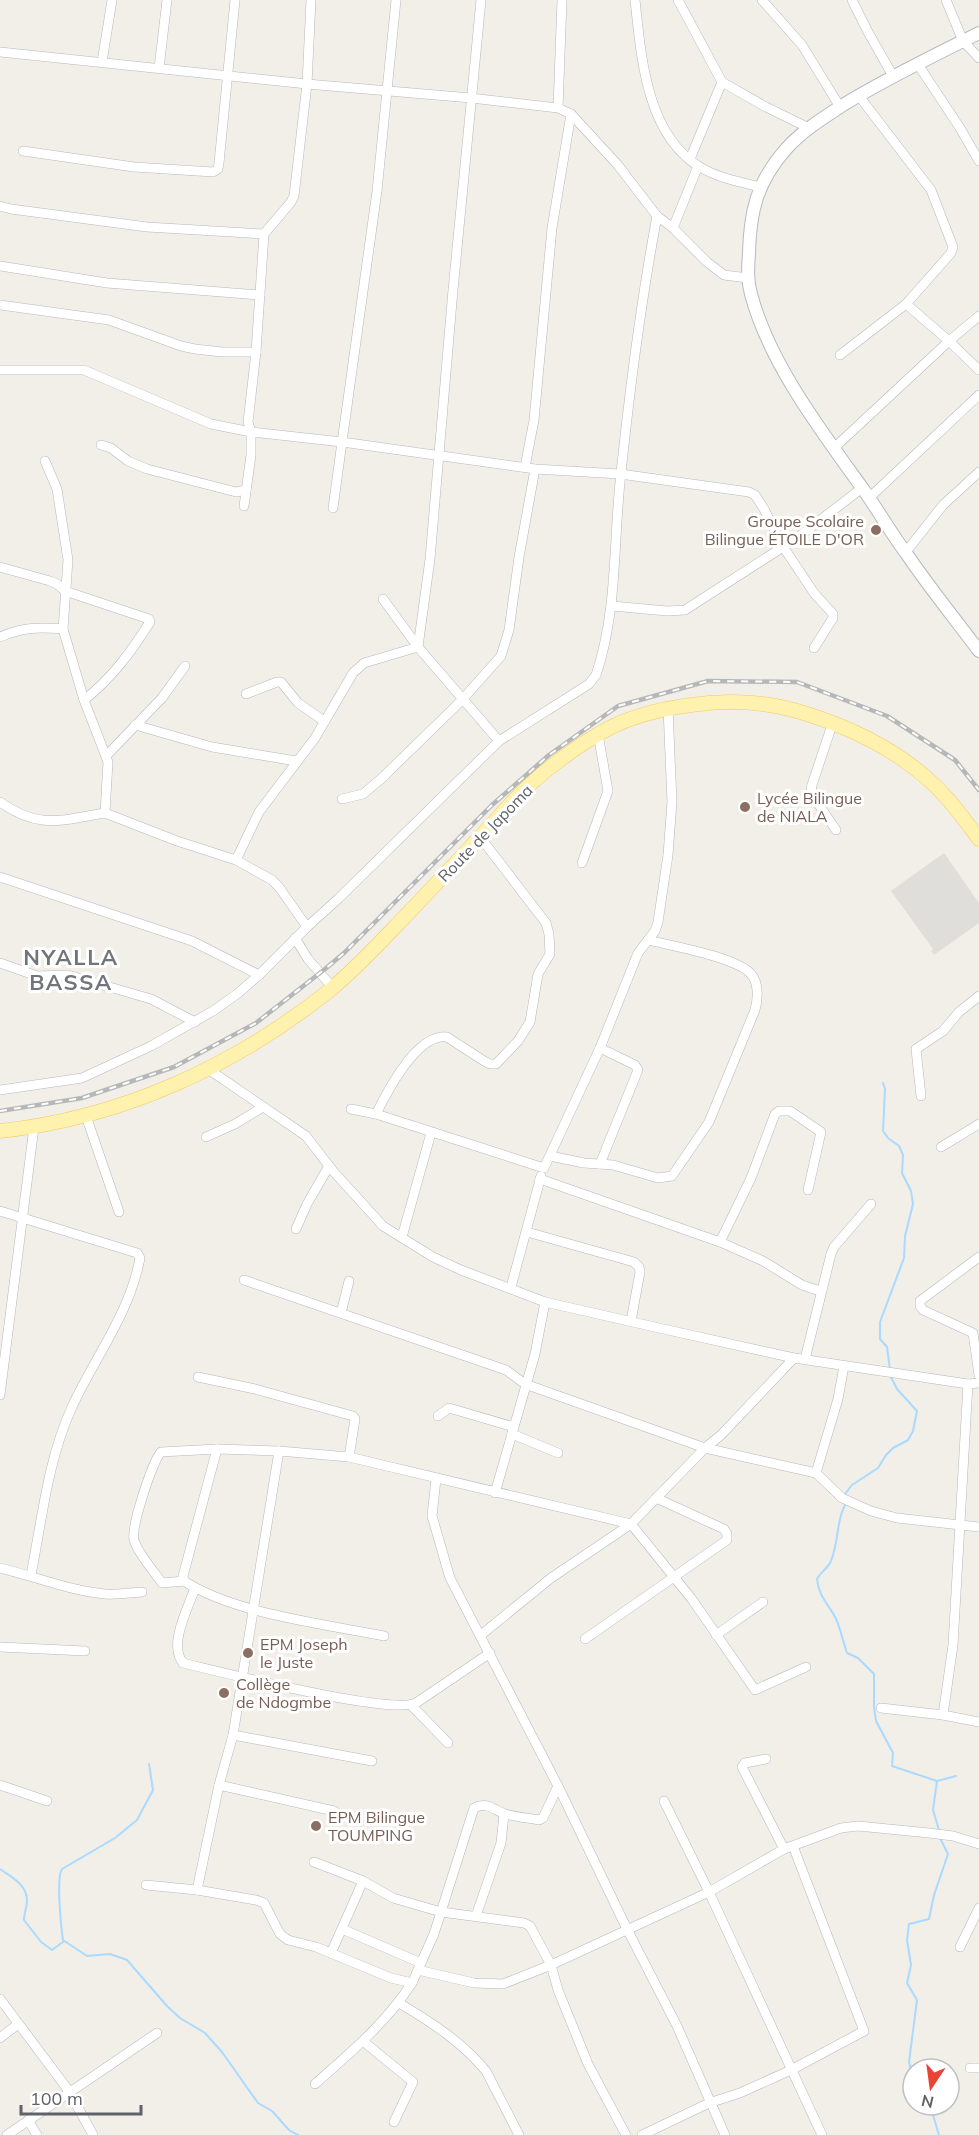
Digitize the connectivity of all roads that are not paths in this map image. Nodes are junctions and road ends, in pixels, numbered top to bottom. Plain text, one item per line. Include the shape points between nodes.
1 (112, 0) edge
2 (167, 0) edge
3 (236, 0) edge
4 (311, 0) edge
5 (396, 0) edge
6 (481, 0) edge
7 (562, 0) edge
8 (635, 0) edge
9 (678, 0) edge
10 (762, 0) edge
11 (852, 0) edge
12 (946, 0) edge
13 (979, 33) edge
14 (963, 41) junction
15 (0, 52) edge
16 (979, 58) edge
17 (102, 62) junction
18 (917, 63) junction
19 (159, 68) junction
20 (228, 76) junction
21 (893, 76) junction
22 (722, 82) junction
23 (307, 84) junction
24 (387, 92) junction
25 (859, 96) junction
26 (471, 98) junction
27 (840, 107) junction
28 (558, 108) junction
29 (571, 114) junction
30 (809, 128) junction
31 (23, 151) dead end
32 (979, 161) edge
33 (694, 162) junction
34 (761, 187) junction
35 (0, 206) edge
36 (657, 216) junction
37 (673, 228) junction
38 (264, 234) junction
39 (0, 266) edge
40 (748, 278) junction
41 (260, 295) junction
42 (906, 304) junction
43 (0, 305) edge
44 (979, 316) edge
45 (949, 341) junction
46 (256, 352) junction
47 (840, 355) dead end
48 (0, 370) edge
49 (979, 370) edge
50 (979, 395) edge
51 (251, 432) junction
52 (342, 442) junction
53 (101, 445) dead end
54 (834, 448) junction
55 (438, 456) junction
56 (45, 461) dead end
57 (530, 468) junction
58 (979, 472) edge
59 (620, 474) junction
60 (246, 490) junction
61 (865, 493) junction
62 (244, 506) dead end
63 (333, 508) dead end
64 (782, 546) junction
65 (905, 552) junction
66 (0, 567) edge
67 (65, 591) junction
68 (383, 599) dead end
69 (612, 606) junction
70 (63, 629) junction
71 (0, 637) edge
72 (418, 647) junction
73 (814, 648) dead end
74 (979, 651) edge
75 (185, 666) dead end
76 (246, 694) dead end
77 (84, 700) junction
78 (462, 700) junction
79 (668, 708) junction
80 (324, 721) junction
81 (833, 722) junction
82 (135, 725) junction
83 (598, 734) junction
84 (499, 741) junction
85 (107, 754) junction
86 (296, 761) junction
87 (342, 799) dead end
88 (0, 801) edge
89 (105, 813) junction
90 (836, 830) dead end
91 (480, 837) junction
92 (979, 840) edge
93 (236, 860) junction
94 (582, 863) dead end
95 (0, 877) edge
96 (307, 927) junction
97 (295, 938) junction
98 (648, 940) junction
99 (2, 967) edge
100 (259, 975) junction
101 (333, 988) junction
102 (979, 996) edge
103 (195, 1022) junction
104 (600, 1048) junction
105 (208, 1069) junction
106 (0, 1090) edge
107 (921, 1096) dead end
108 (263, 1107) junction
109 (351, 1109) dead end
110 (376, 1114) junction
111 (86, 1116) junction
112 (979, 1124) edge
113 (34, 1127) junction
114 (0, 1131) edge
115 (431, 1133) junction
116 (206, 1137) dead end
117 (941, 1147) dead end
118 (550, 1156) junction
119 (600, 1164) junction
120 (329, 1166) junction
121 (544, 1168) junction
122 (540, 1179) junction
123 (808, 1190) dead end
124 (871, 1204) dead end
125 (0, 1211) edge
126 (119, 1212) dead end
127 (22, 1218) junction
128 (296, 1229) dead end
129 (527, 1232) junction
130 (402, 1237) junction
131 (720, 1242) junction
132 (979, 1257) edge
133 (244, 1280) dead end
134 (349, 1281) dead end
135 (511, 1287) junction
136 (820, 1291) junction
137 (545, 1302) junction
138 (341, 1313) junction
139 (631, 1321) junction
140 (977, 1337) edge
141 (794, 1358) junction
142 (805, 1359) junction
143 (844, 1366) junction
144 (979, 1375) edge
145 (198, 1377) dead end
146 (979, 1383) edge
147 (525, 1384) junction
148 (969, 1384) junction
149 (0, 1395) edge
150 (438, 1416) dead end
151 (513, 1430) junction
152 (705, 1448) junction
153 (217, 1449) junction
154 (279, 1451) junction
155 (558, 1454) dead end
156 (349, 1457) junction
157 (816, 1473) junction
158 (436, 1479) junction
159 (495, 1493) junction
160 (656, 1498) junction
161 (631, 1524) junction
162 (961, 1526) junction
163 (979, 1527) edge
164 (0, 1568) edge
165 (31, 1575) junction
166 (675, 1576) junction
167 (184, 1581) junction
168 (195, 1588) junction
169 (142, 1592) dead end
170 (763, 1602) dead end
171 (254, 1610) junction
172 (481, 1635) junction
173 (717, 1635) junction
174 (384, 1636) dead end
175 (585, 1639) dead end
176 (0, 1647) edge
177 (85, 1651) dead end
178 (490, 1653) junction
179 (806, 1667) dead end
180 (243, 1676) junction
181 (411, 1705) junction
182 (880, 1708) dead end
183 (944, 1715) junction
184 (979, 1722) edge
185 (233, 1735) junction
186 (448, 1743) dead end
187 (766, 1759) dead end
188 (372, 1761) dead end
189 (0, 1785) edge
190 (219, 1785) junction
191 (558, 1786) junction
192 (47, 1801) dead end
193 (664, 1801) dead end
194 (334, 1811) dead end
195 (504, 1814) junction
196 (979, 1844) edge
197 (788, 1848) junction
198 (314, 1862) dead end
199 (363, 1881) junction
200 (146, 1885) dead end
201 (197, 1890) junction
202 (710, 1892) junction
203 (979, 1908) edge
204 (441, 1912) junction
205 (476, 1916) junction
206 (342, 1929) junction
207 (627, 1929) junction
208 (960, 1947) dead end
209 (331, 1953) junction
210 (550, 1965) junction
211 (419, 1967) junction
212 (412, 1983) junction
213 (0, 2000) edge
214 (399, 2003) junction
215 (18, 2024) junction
216 (157, 2033) dead end
217 (0, 2038) edge
218 (364, 2042) junction
219 (791, 2070) junction
220 (315, 2084) dead end
221 (69, 2091) junction
222 (710, 2103) junction
223 (28, 2120) junction
224 (394, 2122) dead end
225 (6, 2135) edge
226 (37, 2135) edge
227 (93, 2135) edge
228 (519, 2135) edge
229 (626, 2135) edge
230 (642, 2135) edge
231 (725, 2135) edge
232 (822, 2135) edge

1 - 17 street
2 - 19 street
3 - 20 street
4 - 23 street
5 - 24 street
6 - 26 street
7 - 28 street
8 - 33 street via 645,77 663,127
9 - 22 street
10 - 27 street via 802,45
11 - 21 street
12 - 14 street
13 - 14 main road
14 - 16 street
14 - 18 main road
15 - 17 street
17 - 19 street
18 - 21 main road
18 - 32 street
19 - 20 street
20 - 23 street
20 - 31 street via 219,163 213,172 134,167
21 - 25 main road
22 - 30 street
22 - 33 street
23 - 24 street
23 - 38 street via 294,195
24 - 26 street
24 - 52 street
25 - 27 main road
25 - 42 street via 931,190 953,247
26 - 28 street
26 - 55 street
27 - 30 main road
28 - 29 street
29 - 36 street
29 - 57 street via 552,228
30 - 34 main road via 787,148
33 - 34 street via 713,174
33 - 37 street
34 - 40 main road via 751,217
35 - 38 street via 147,227
36 - 37 street
36 - 59 street
37 - 40 street via 724,275
38 - 41 street
39 - 41 street via 107,283
40 - 54 main road via 773,350
41 - 46 street
42 - 45 street
42 - 47 street
43 - 46 street via 109,320 195,349
44 - 45 street
45 - 49 street
45 - 54 street
46 - 51 street via 248,422
48 - 51 street via 84,370 202,420
50 - 61 street
51 - 52 street
51 - 60 street
52 - 55 street
52 - 63 street
53 - 60 street via 128,461 168,475 236,492
54 - 61 main road
55 - 57 street
55 - 72 street
56 - 67 street via 57,489 67,549
57 - 59 street
57 - 78 street via 508,639 501,656
58 - 65 street via 943,505
59 - 64 street via 749,492 764,509
59 - 69 street
60 - 62 street
61 - 64 street
61 - 65 main road
64 - 69 street via 685,610
64 - 73 street via 833,614
65 - 74 main road
66 - 67 street via 50,581
67 - 70 street
67 - 77 street via 150,622 128,657
68 - 72 street
69 - 84 street via 599,665 589,684
70 - 71 street via 32,627
70 - 77 street
72 - 78 street
72 - 80 street via 364,663 345,684
75 - 82 street via 167,692
76 - 80 street via 280,682 298,703
77 - 85 street
78 - 84 street
78 - 87 street via 371,788 357,797
79 - 81 main road, Route de Japoma via 746,702 787,707
79 - 83 main road, Route de Japoma
79 - 98 street via 672,802 668,855 658,922
80 - 86 street
81 - 90 street via 812,788
81 - 92 main road, Route de Japoma via 912,766 948,800
82 - 85 street
82 - 86 street via 212,747
83 - 91 main road, Route de Japoma via 524,790
83 - 94 street via 608,791
84 - 96 street
85 - 89 street
86 - 93 street via 259,812
88 - 89 street via 20,814 46,822
89 - 93 street
91 - 101 main road, Route de Japoma
91 - 110 street via 546,923 549,934 550,954 538,974 530,1022 496,1064 484,1061 447,1037 430,1040 405,1066
93 - 96 street via 272,880
95 - 100 street via 192,940
96 - 97 street
97 - 100 street
97 - 101 street
98 - 104 street via 630,970
98 - 119 street via 734,963 752,975 758,1000 709,1122 672,1176 658,1178
99 - 103 street via 37,976 68,975 151,999
100 - 103 street
101 - 105 main road, Route de Japoma
102 - 107 street via 943,1031 916,1049
103 - 106 street via 82,1078
104 - 118 street
104 - 119 street via 638,1070
105 - 108 street
105 - 111 main road, Route de Japoma via 164,1090
108 - 116 street
108 - 120 street via 306,1136
109 - 110 street
110 - 115 street
111 - 113 main road, Route de Japoma
111 - 126 street
112 - 117 street
113 - 114 main road, Route de Japoma
113 - 127 street
115 - 121 street
115 - 130 street
118 - 119 street
118 - 121 street
120 - 128 street
120 - 130 street via 383,1226
121 - 122 street
122 - 129 street
122 - 131 street
123 - 131 street via 821,1131 790,1111 779,1111
124 - 136 street via 834,1247
125 - 127 street
127 - 149 street
127 - 165 street via 137,1253 140,1258 134,1285 71,1408 57,1448
129 - 135 street
129 - 139 street via 634,1262 640,1272
130 - 135 street via 461,1270
131 - 136 street
132 - 140 street via 920,1301 923,1310 970,1330
133 - 138 street
134 - 138 street
135 - 137 street
136 - 142 street
137 - 139 street
137 - 147 street
138 - 147 street via 506,1370
139 - 141 street
140 - 144 street
141 - 142 street
141 - 152 street
142 - 143 street
143 - 148 street
143 - 157 street
145 - 156 street via 353,1416
146 - 148 street
147 - 151 street
147 - 152 street
148 - 162 street
150 - 151 street via 449,1407
151 - 155 street
151 - 159 street
152 - 157 street
152 - 160 street
153 - 154 street
153 - 167 street
153 - 167 street via 161,1452 135,1525 135,1542 162,1583
154 - 156 street
154 - 171 street
156 - 158 street
157 - 162 street via 842,1498 871,1511
158 - 159 street
158 - 172 street via 432,1516 450,1578
159 - 161 street
160 - 161 street
160 - 166 street via 724,1529 727,1534 727,1540
161 - 166 street
161 - 172 street via 551,1578
162 - 163 street
162 - 183 street
164 - 165 street
165 - 169 street via 101,1593
166 - 173 street
166 - 175 street
167 - 168 street
168 - 171 street
168 - 180 street via 176,1644 180,1661
170 - 173 street
171 - 174 street
171 - 180 street
172 - 178 street
173 - 179 street via 755,1690
176 - 177 street
178 - 181 street
178 - 191 street
180 - 181 street via 347,1699
180 - 185 street
181 - 186 street
182 - 183 street
183 - 184 street
185 - 188 street
185 - 190 street
187 - 197 street via 745,1762 742,1767
189 - 192 street
190 - 194 street
190 - 201 street
191 - 195 street via 543,1818
191 - 207 street
193 - 202 street
195 - 204 street via 490,1806 474,1808
195 - 205 street via 501,1843
196 - 197 street via 953,1836 858,1826 841,1828
197 - 202 street
197 - 219 street via 864,2030
198 - 199 street
199 - 204 street via 393,1898
199 - 206 street
200 - 201 street
201 - 209 street via 264,1903 280,1934 288,1941
202 - 207 street
202 - 219 street
203 - 208 street
204 - 205 street
204 - 211 street
205 - 210 street via 530,1926
206 - 209 street
206 - 211 street
207 - 210 street
207 - 222 street via 677,2026
209 - 212 street
210 - 211 street via 503,1984 474,1983
210 - 229 street via 588,2064
211 - 212 street
212 - 214 street
213 - 215 street
214 - 218 street
214 - 228 street via 442,2030 479,2062
215 - 217 street
215 - 221 street
216 - 221 street
218 - 220 street
218 - 224 street via 413,2082
219 - 222 street
219 - 232 street
221 - 223 street
221 - 227 street
222 - 230 street
222 - 231 street
223 - 225 street
223 - 226 street

